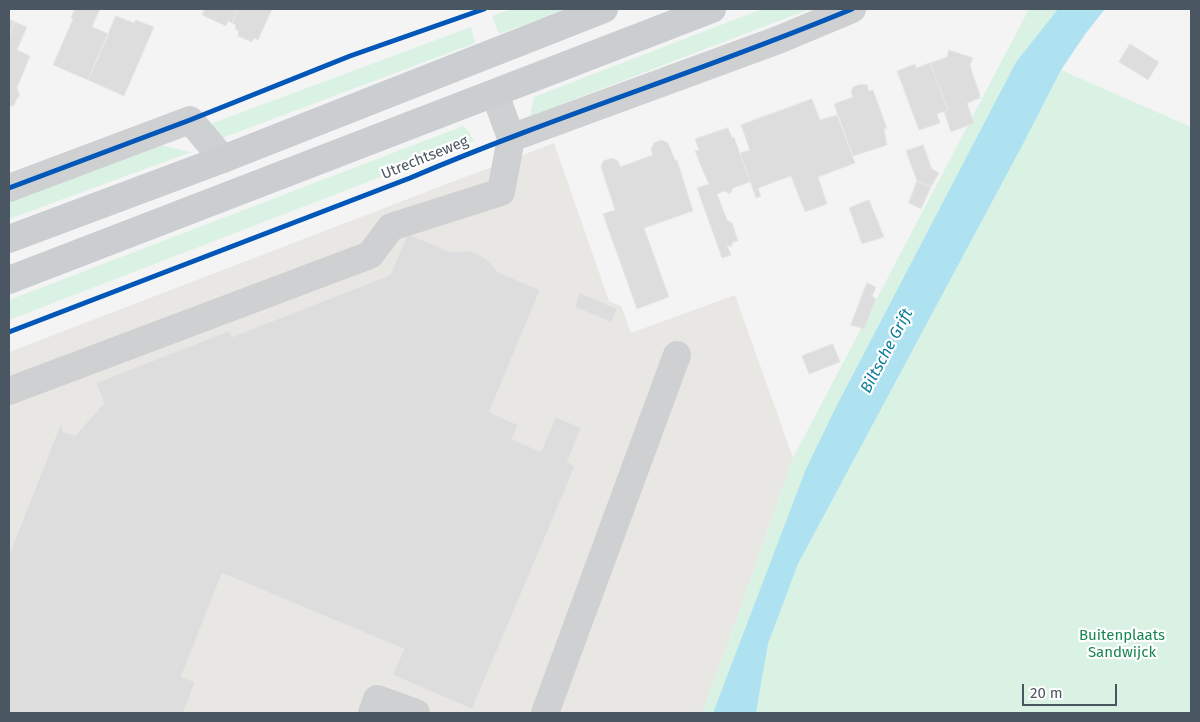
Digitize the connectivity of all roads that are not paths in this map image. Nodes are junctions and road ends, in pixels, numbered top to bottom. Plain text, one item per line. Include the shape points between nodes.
1 (604, 9) edge
2 (712, 9) edge
3 (852, 9) edge
4 (495, 94) junction
5 (511, 138) junction
6 (223, 159) junction
7 (9, 188) edge
8 (9, 239) edge
9 (9, 280) edge
10 (677, 355) dead end
11 (9, 391) edge
12 (372, 713) edge
13 (416, 713) edge
14 (545, 713) edge

1 - 6 main road
2 - 4 main road
3 - 5 street via 778,40
4 - 5 street
4 - 9 main road
5 - 11 street via 501,192 391,227 370,254
6 - 7 street via 190,120
6 - 8 main road
10 - 14 street
12 - 13 street via 377,699

